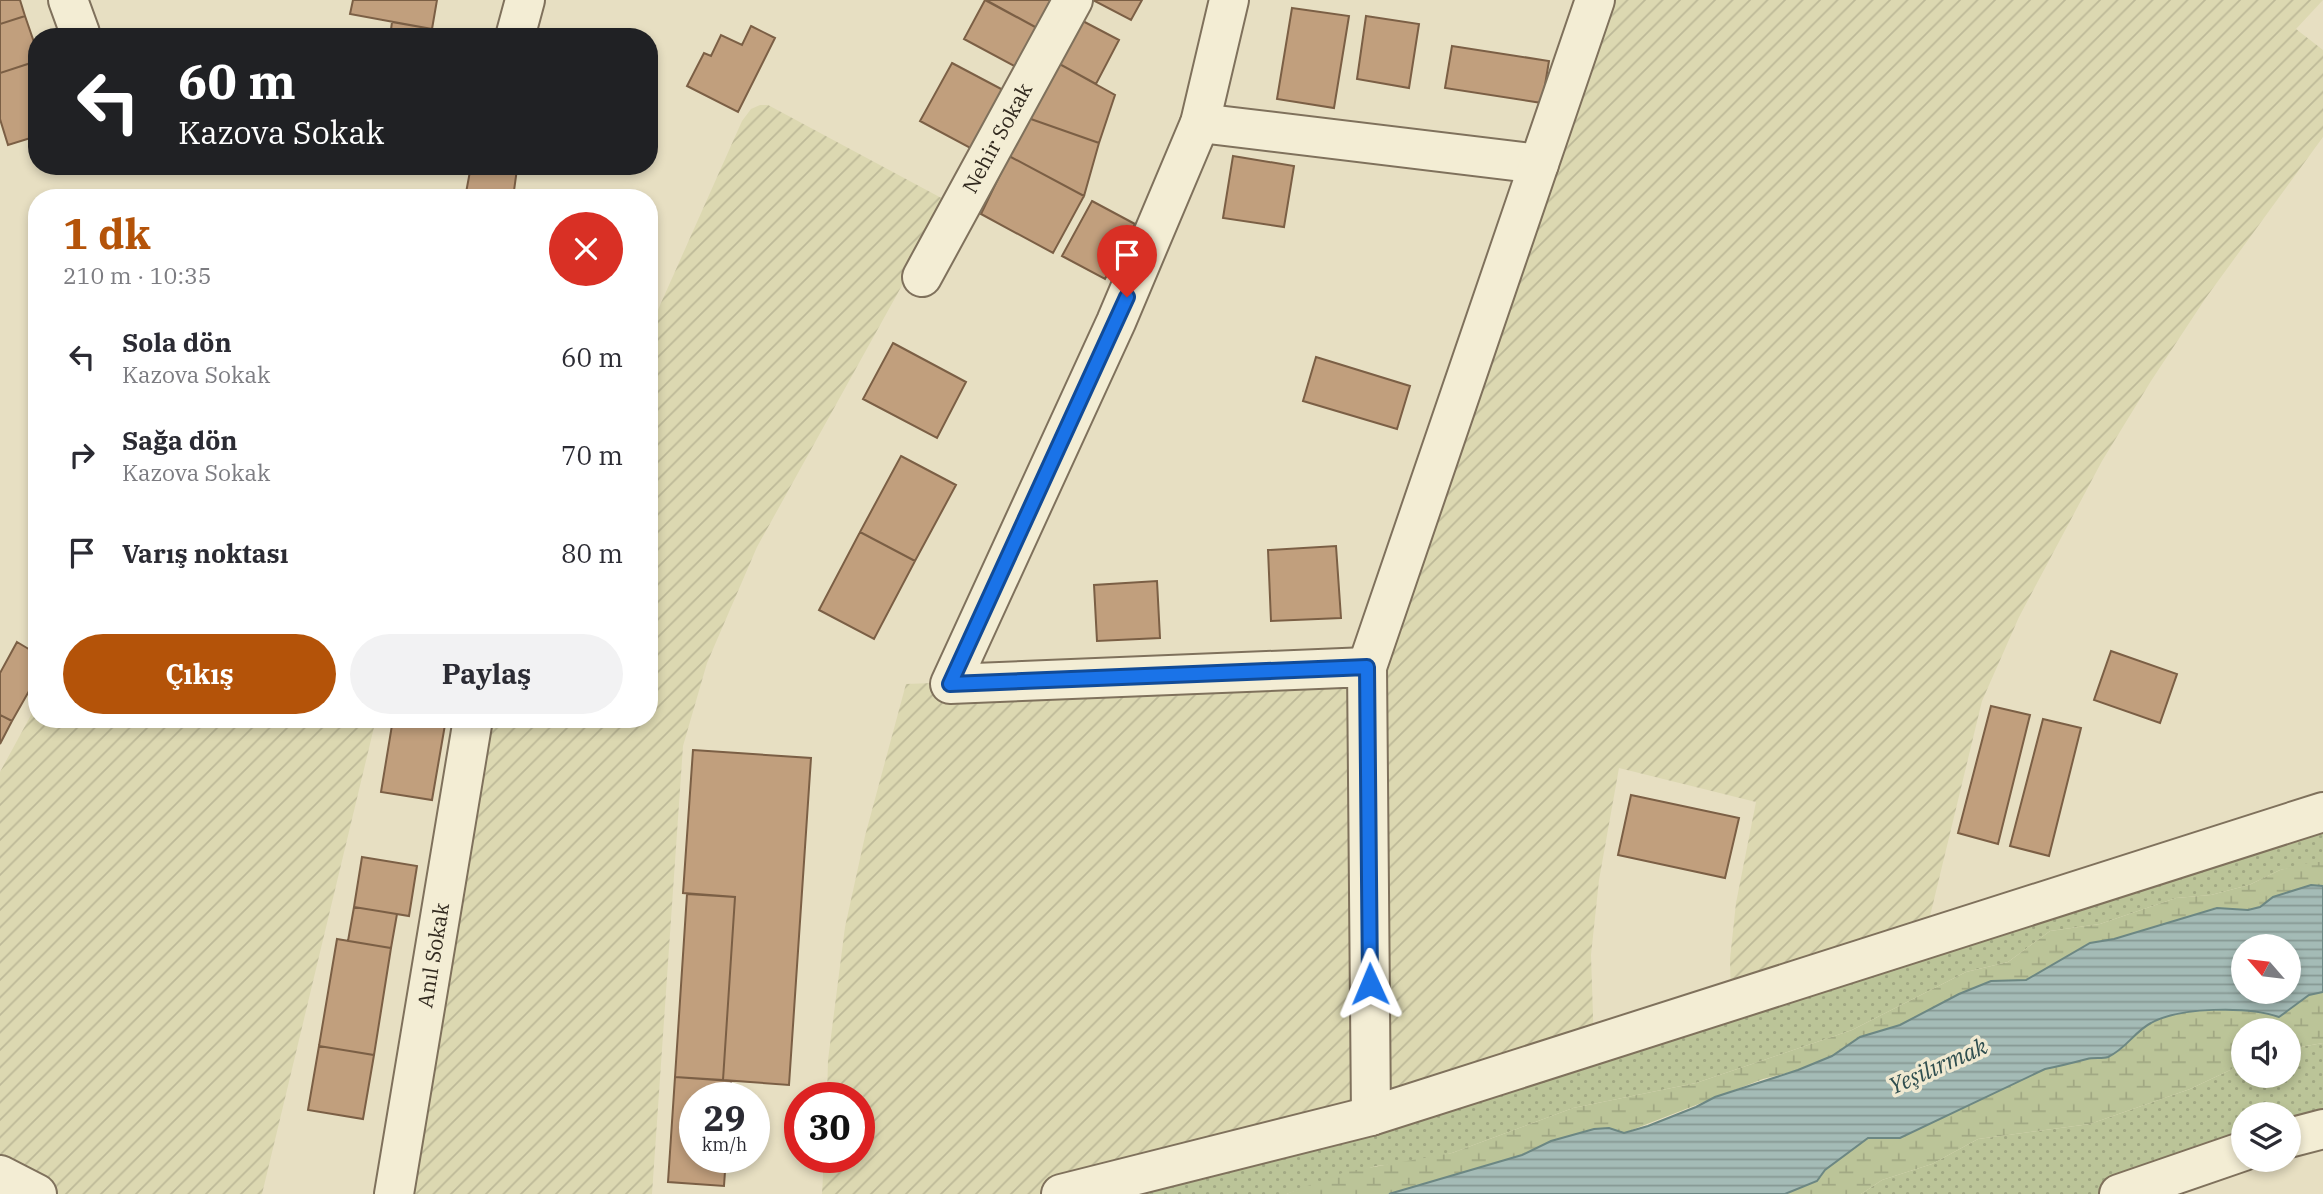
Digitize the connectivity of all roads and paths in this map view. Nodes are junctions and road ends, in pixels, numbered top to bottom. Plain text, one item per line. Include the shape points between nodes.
1 (525, 0) edge
2 (1073, 0) edge
3 (1229, 0) edge
4 (1595, 0) edge
5 (517, 28) edge
6 (1200, 123) junction
7 (1539, 164) junction
8 (922, 277) dead end
9 (1367, 667) junction
10 (472, 728) edge
11 (2323, 812) edge
12 (1371, 1116) junction
13 (2323, 1129) edge
14 (2301, 1135) edge
15 (2231, 1155) edge
16 (0, 1175) edge
17 (37, 1194) edge
18 (394, 1194) edge
19 (1062, 1194) edge
20 (2119, 1194) edge

1 - 5 street
2 - 8 street, Nehir Sokak
3 - 6 street
4 - 7 street
6 - 7 street
6 - 9 street via 1116,322 950,684
7 - 9 street
9 - 12 street
10 - 18 street, Anıl Sokak
11 - 12 street
12 - 19 street
13 - 14 street
15 - 20 street
16 - 17 street

